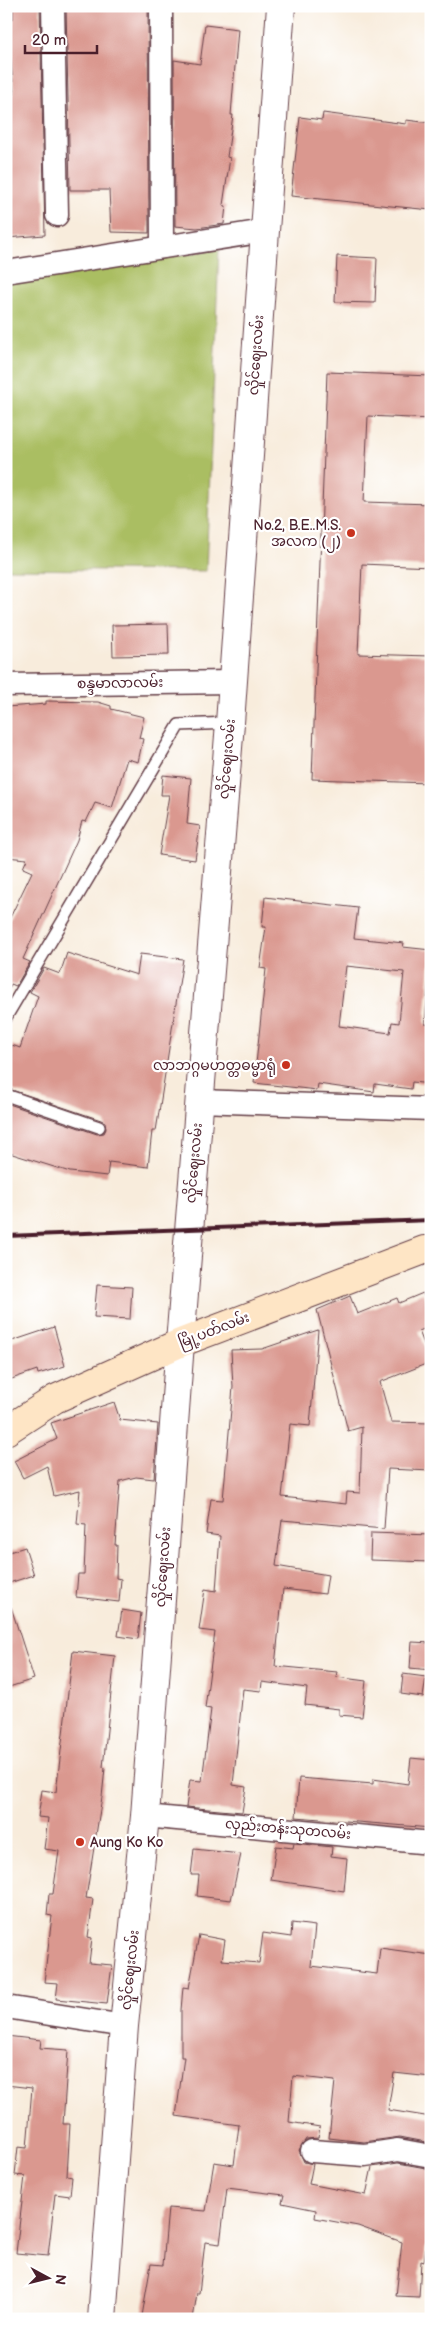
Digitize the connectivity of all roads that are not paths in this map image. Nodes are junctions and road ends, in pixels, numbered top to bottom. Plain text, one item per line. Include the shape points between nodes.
1 (53, 6) edge
2 (161, 6) edge
3 (281, 6) edge
4 (57, 214) dead end
5 (265, 231) junction
6 (162, 247) junction
7 (6, 272) edge
8 (233, 682) junction
9 (6, 685) edge
10 (230, 724) junction
11 (6, 1017) edge
12 (6, 1095) edge
13 (199, 1101) junction
14 (431, 1109) edge
15 (99, 1127) dead end
16 (431, 1250) edge
17 (180, 1343) junction
18 (6, 1431) edge
19 (145, 1816) junction
20 (431, 1843) edge
21 (6, 2007) edge
22 (124, 2026) junction
23 (312, 2151) dead end
24 (431, 2156) edge
25 (102, 2319) edge

1 - 4 street
2 - 6 street
3 - 5 street, လှိုင်ဈေးလမ်း
5 - 6 street
5 - 8 street, လှိုင်ဈေးလမ်း
6 - 7 street
8 - 9 street, စန္ဒမာလာလမ်း
8 - 10 street, လှိုင်ဈေးလမ်း
10 - 11 lane via 179,725
10 - 13 street, လှိုင်ဈေးလမ်း
12 - 15 lane
13 - 14 street
13 - 17 street, လှိုင်ဈေးလမ်း
16 - 17 main road, မြို့ပတ်လမ်း
17 - 18 main road, မြို့ပတ်လမ်း via 56,1399
17 - 19 street, လှိုင်ဈေးလမ်း
19 - 20 street, လှည်းတန်းသုတလမ်း
19 - 22 street, လှိုင်ဈေးလမ်း
21 - 22 street
22 - 25 street, လှိုင်ဈေးလမ်း
23 - 24 street via 365,2156 398,2150

